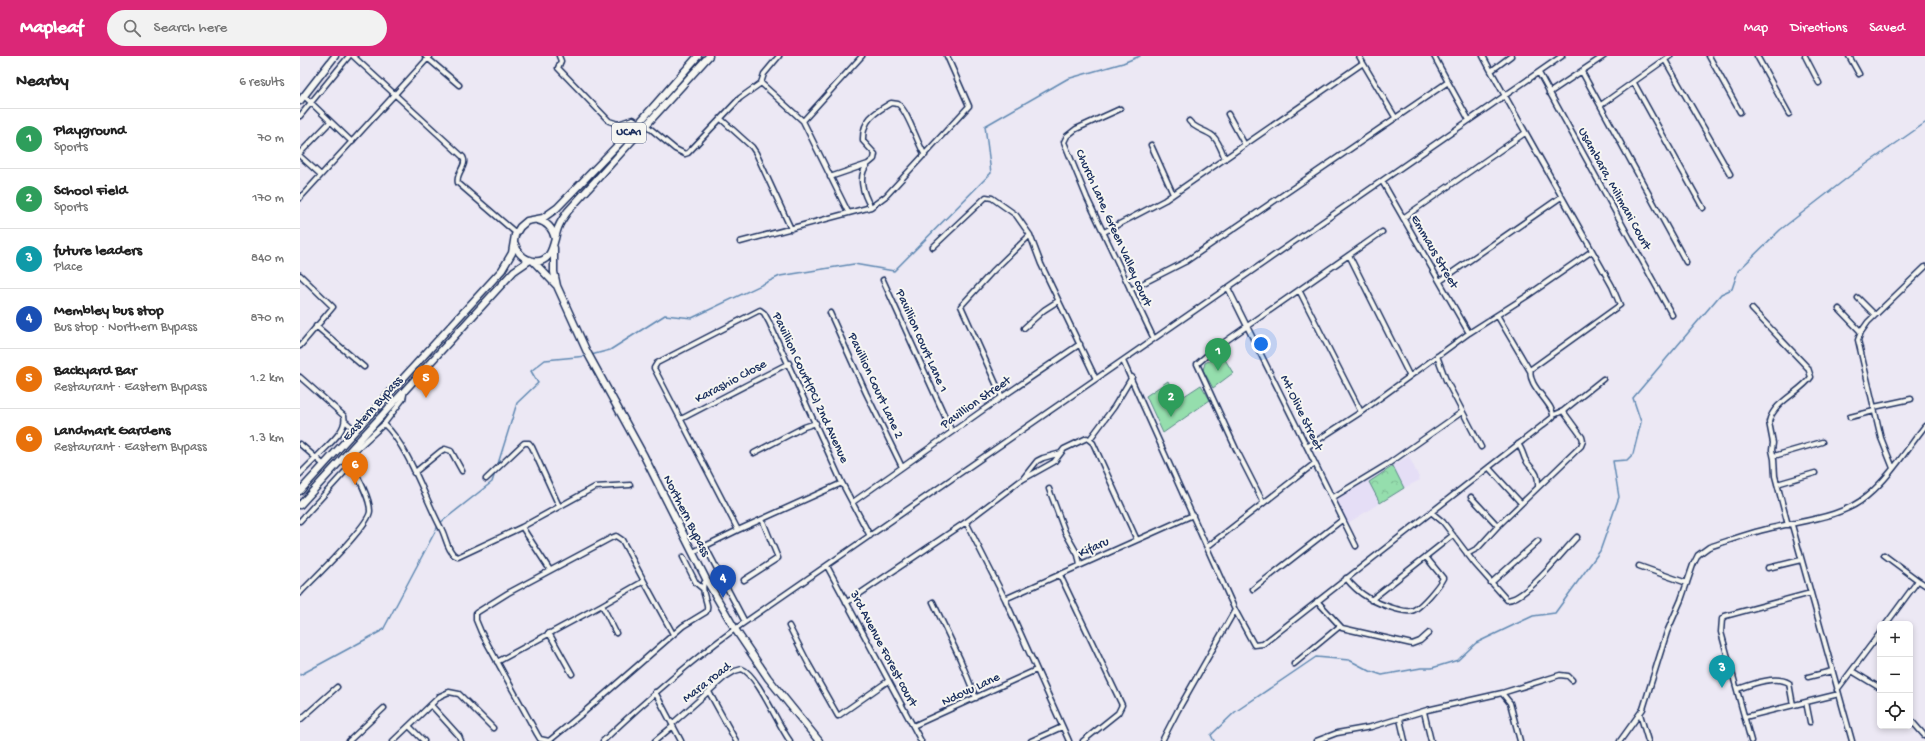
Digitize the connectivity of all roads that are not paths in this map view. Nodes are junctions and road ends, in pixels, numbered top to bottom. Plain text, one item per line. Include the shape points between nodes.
1 (335, 56) edge
2 (349, 56) edge
3 (353, 56) edge
4 (559, 56) edge
5 (697, 56) edge
6 (709, 56) edge
7 (780, 56) edge
8 (862, 56) edge
9 (947, 56) edge
10 (1359, 56) edge
11 (1434, 56) edge
12 (1483, 56) edge
13 (1511, 56) edge
14 (1562, 56) edge
15 (1604, 56) edge
16 (1670, 56) edge
17 (1708, 56) edge
18 (1757, 56) edge
19 (1805, 56) edge
20 (1849, 56) edge
21 (428, 57) edge
22 (1665, 60) junction
23 (1363, 63) junction
24 (1492, 71) junction
25 (1582, 72) junction
26 (1539, 73) junction
27 (1859, 74) dead end
28 (1448, 82) junction
29 (762, 83) junction
30 (1634, 83) junction
31 (1819, 83) dead end
32 (459, 85) dead end
33 (1549, 93) junction
34 (395, 95) junction
35 (1505, 96) junction
36 (302, 99) edge
37 (311, 102) junction
38 (1601, 105) junction
39 (1120, 109) dead end
40 (1740, 112) dead end
41 (1228, 114) dead end
42 (1788, 114) dead end
43 (300, 116) edge
44 (1395, 117) junction
45 (721, 119) junction
46 (1189, 120) dead end
47 (1469, 120) junction
48 (803, 121) junction
49 (330, 122) junction
50 (614, 123) junction
51 (639, 123) junction
52 (646, 125) junction
53 (1525, 133) junction
54 (625, 137) junction
55 (352, 142) junction
56 (1151, 145) dead end
57 (1245, 145) junction
58 (300, 154) edge
59 (925, 155) junction
60 (1225, 159) junction
61 (868, 164) junction
62 (1730, 174) dead end
63 (321, 175) junction
64 (830, 177) junction
65 (1382, 182) junction
66 (1173, 194) junction
67 (1561, 197) junction
68 (300, 198) edge
69 (871, 207) junction
70 (1703, 208) dead end
71 (848, 212) junction
72 (1403, 218) junction
73 (536, 220) junction
74 (791, 229) junction
75 (1104, 232) junction
76 (1382, 232) dead end
77 (516, 233) junction
78 (1030, 235) junction
79 (555, 239) junction
80 (740, 242) dead end
81 (515, 244) junction
82 (933, 246) dead end
83 (554, 248) junction
84 (1592, 251) junction
85 (1349, 255) junction
86 (532, 260) junction
87 (1686, 262) dead end
88 (1925, 267) edge
89 (300, 275) edge
90 (883, 280) dead end
91 (1440, 281) junction
92 (557, 286) junction
93 (1228, 288) junction
94 (1130, 290) junction
95 (1299, 290) junction
96 (1858, 298) dead end
97 (1058, 301) junction
98 (1752, 309) dead end
99 (1838, 309) dead end
100 (830, 313) dead end
101 (1497, 315) junction
102 (1672, 315) dead end
103 (1875, 315) junction
104 (316, 326) junction
105 (1248, 326) junction
106 (1024, 328) dead end
107 (1861, 332) junction
108 (1469, 333) junction
109 (1154, 339) junction
110 (301, 343) edge
111 (1080, 344) junction
112 (1437, 356) junction
113 (1123, 361) junction
114 (789, 363) junction
115 (364, 366) dead end
116 (1530, 371) junction
117 (1409, 375) junction
118 (300, 377) edge
119 (1132, 377) junction
120 (1603, 379) dead end
121 (1096, 380) junction
122 (405, 389) junction
123 (1002, 397) junction
124 (1911, 399) dead end
125 (1874, 409) junction
126 (1563, 411) junction
127 (1360, 412) junction
128 (1462, 412) junction
129 (1554, 415) junction
130 (1850, 416) dead end
131 (681, 419) junction
132 (345, 421) junction
133 (816, 423) junction
134 (384, 424) junction
135 (1925, 427) edge
136 (355, 430) junction
137 (952, 432) junction
138 (1090, 439) junction
139 (1822, 442) dead end
140 (300, 444) edge
141 (1518, 444) junction
142 (1481, 447) dead end
143 (1307, 448) junction
144 (1061, 452) junction
145 (754, 453) dead end
146 (346, 456) junction
147 (1774, 456) junction
148 (316, 458) junction
149 (1315, 463) junction
150 (324, 465) junction
151 (351, 465) junction
152 (902, 466) junction
153 (1489, 468) junction
154 (1893, 468) junction
155 (462, 471) dead end
156 (414, 473) junction
157 (1815, 473) dead end
158 (300, 474) edge
159 (486, 479) dead end
160 (1020, 482) junction
161 (842, 483) junction
162 (1777, 484) junction
163 (630, 485) dead end
164 (1538, 487) junction
165 (1049, 489) dead end
166 (300, 491) edge
167 (1332, 498) junction
168 (1470, 498) dead end
169 (853, 502) junction
170 (1263, 502) junction
171 (1521, 503) junction
172 (300, 506) edge
173 (559, 506) junction
174 (1432, 512) junction
175 (307, 513) junction
176 (1193, 515) junction
177 (762, 519) junction
178 (1342, 520) junction
179 (300, 521) edge
180 (966, 522) junction
181 (1790, 525) junction
182 (1498, 526) junction
183 (522, 527) junction
184 (738, 530) junction
185 (1453, 535) junction
186 (870, 536) junction
187 (1577, 537) dead end
188 (1137, 540) junction
189 (1538, 541) dead end
190 (705, 546) junction
191 (1356, 546) dead end
192 (1206, 547) junction
193 (693, 552) junction
194 (1467, 554) junction
195 (1884, 555) dead end
196 (683, 557) dead end
197 (1426, 557) junction
198 (1801, 560) junction
199 (1080, 565) junction
200 (827, 566) junction
201 (1639, 566) dead end
202 (1768, 568) dead end
203 (550, 570) junction
204 (1060, 575) junction
205 (1346, 578) junction
206 (744, 580) dead end
207 (1919, 580) junction
208 (644, 581) junction
209 (707, 581) junction
210 (1491, 583) junction
211 (1687, 583) junction
212 (1925, 585) edge
213 (702, 588) junction
214 (1253, 589) dead end
215 (1811, 592) junction
216 (300, 593) edge
217 (1005, 599) junction
218 (1371, 600) junction
219 (1316, 601) junction
220 (846, 602) junction
221 (933, 602) dead end
222 (602, 605) junction
223 (1235, 610) junction
224 (1888, 621) edge
225 (745, 622) junction
226 (790, 626) dead end
227 (1340, 626) junction
228 (735, 628) junction
229 (549, 633) junction
230 (616, 633) dead end
231 (1429, 633) dead end
232 (674, 634) junction
233 (1877, 637) edge
234 (497, 662) junction
235 (1294, 664) dead end
236 (1036, 670) junction
237 (1832, 671) junction
238 (1852, 671) junction
239 (572, 674) dead end
240 (1808, 677) dead end
241 (1572, 680) dead end
242 (888, 681) junction
243 (1877, 686) edge
244 (337, 687) dead end
245 (1738, 689) junction
246 (655, 692) junction
247 (709, 692) junction
248 (1838, 692) junction
249 (1502, 693) junction
250 (976, 698) junction
251 (1806, 702) junction
252 (1793, 704) junction
253 (430, 705) junction
254 (384, 708) dead end
255 (1424, 712) junction
256 (1640, 714) junction
257 (1745, 717) junction
258 (1400, 719) junction
259 (300, 720) edge
260 (1810, 722) dead end
261 (1913, 722) edge
262 (673, 725) junction
263 (409, 726) junction
264 (913, 726) junction
265 (1062, 727) junction
266 (493, 728) dead end
267 (1925, 735) edge
268 (349, 741) edge
269 (393, 741) edge
270 (424, 741) edge
271 (461, 741) edge
272 (603, 741) edge
273 (655, 741) edge
274 (680, 741) edge
275 (736, 741) edge
276 (790, 741) edge
277 (819, 741) edge
278 (921, 741) edge
279 (1031, 741) edge
280 (1069, 741) edge
281 (1083, 741) edge
282 (1162, 741) edge
283 (1316, 741) edge
284 (1405, 741) edge
285 (1431, 741) edge
286 (1520, 741) edge
287 (1620, 741) edge
288 (1648, 741) edge
289 (1751, 741) edge
290 (1852, 741) edge
291 (1920, 741) edge

1 - 36 main road
2 - 37 street
3 - 34 street
4 - 50 street via 562,61 558,68 609,121
5 - 51 main road, UCA1
6 - 52 main road
7 - 29 street via 764,74
8 - 48 street
9 - 59 street via 969,106
10 - 23 street
11 - 28 street
12 - 24 street
13 - 24 street
14 - 26 street
15 - 25 street
16 - 22 street
17 - 40 street
18 - 42 street
19 - 31 street
20 - 27 street
21 - 32 street
21 - 34 street
22 - 30 street
22 - 62 street
23 - 44 street
23 - 57 street
24 - 35 street
25 - 33 street
25 - 38 street
26 - 33 street, Usambara, Milimani Court
26 - 35 street
28 - 44 street
28 - 47 street
29 - 45 street via 740,98
29 - 48 street
30 - 38 street
30 - 70 street
33 - 102 street, Usambara, Milimani Court
34 - 55 street
34 - 77 street via 465,159 457,177 458,183
35 - 47 street
35 - 53 street
36 - 37 street
37 - 43 street
37 - 49 street
38 - 87 street
39 - 75 street, Church Lane, Green Valley court via 1076,129 1064,142
41 - 57 street
44 - 94 street via 1185,262
45 - 52 street via 693,150 685,154
45 - 74 street via 756,153
46 - 60 street via 1194,126 1214,137
47 - 65 street
48 - 64 street
49 - 55 street
49 - 58 street
50 - 51 street via 618,124 629,118
50 - 54 street
51 - 54 main road, UCA1
52 - 79 main road via 568,211
53 - 67 street
53 - 72 street
54 - 73 main road, UCA1 via 557,208
55 - 63 street
56 - 66 street
57 - 60 street
58 - 63 street
59 - 61 street via 903,109 894,102 874,116 864,128 863,142 875,154 874,159
59 - 69 street via 886,196
60 - 66 street
61 - 64 street
61 - 69 street via 861,179
63 - 68 street
64 - 71 street
65 - 72 street, Emmaus Street
65 - 93 street
66 - 75 street
67 - 84 street
67 - 91 street
69 - 71 street
71 - 74 street
72 - 91 street, Emmaus Street
73 - 77 main road via 523,224
73 - 79 main road via 552,229
74 - 80 street
75 - 94 street, Church Lane, Green Valley court
76 - 85 street
77 - 81 main road, Eastern Bypass
78 - 82 street via 1016,215 988,197
78 - 97 street
78 - 123 street via 961,306
79 - 83 main road
81 - 86 main road via 520,254
81 - 136 main road, Eastern Bypass via 502,270
83 - 86 main road, Eastern Bypass via 546,258
83 - 92 main road
84 - 101 street
84 - 116 street via 1620,305
85 - 95 street
85 - 117 street
86 - 92 main road
86 - 122 main road, Eastern Bypass via 514,271
88 - 103 street
89 - 104 street via 333,307
90 - 137 street, Pavillion court Lane 1
91 - 108 street, Emmaus Street
92 - 193 main road, Northern Bypass via 591,361
93 - 105 street, Mt.Olive Street
93 - 109 street
94 - 109 street, Church Lane, Green Valley court
95 - 105 street
95 - 127 street
96 - 103 street
97 - 106 street
97 - 111 street
98 - 147 street via 1808,368 1811,377 1806,384 1791,394 1770,418
99 - 107 street
100 - 152 street, Pavillion Court Lane 2
101 - 108 street
101 - 116 street
103 - 107 street
104 - 110 street
104 - 115 street
105 - 143 street, Mt.Olive Street
105 - 170 street via 1202,359 1198,366
107 - 125 street via 1859,346
108 - 112 street
109 - 113 street
111 - 121 street
111 - 123 street, Pavillion Street
112 - 117 street
112 - 128 street
113 - 119 street
113 - 121 street
114 - 131 street, Karashio Close
114 - 131 street, Pavillion Court(PC) 2nd Avenue via 762,310 715,332 655,366 654,370
114 - 133 street, Pavillion Court(PC) 2nd Avenue
116 - 129 street via 1541,397
117 - 127 street
118 - 132 street via 344,416
119 - 138 street
119 - 176 street
120 - 126 street
121 - 186 street
122 - 134 street via 403,399
122 - 146 main road, Eastern Bypass
123 - 137 street, Pavillion Street
124 - 125 street
125 - 130 street
125 - 154 street via 1884,447
126 - 129 street
126 - 164 street via 1582,437 1582,443
127 - 143 street
128 - 142 street
128 - 167 street via 1388,464
129 - 141 street
131 - 184 street, Pavillion Court(PC) 2nd Avenue
132 - 136 street
132 - 148 street
133 - 145 street
133 - 161 street, Pavillion Court(PC) 2nd Avenue
134 - 146 street
134 - 156 street via 398,441
135 - 154 street
136 - 150 main road, Eastern Bypass
137 - 152 street, Pavillion Street
138 - 144 street via 1087,438
138 - 188 street
139 - 147 street
140 - 148 street
141 - 153 street
141 - 164 street via 1525,459 1538,475
143 - 149 street, Mt.Olive Street
144 - 160 street via 1054,462
144 - 160 street via 1037,462
146 - 151 street
146 - 172 main road, Eastern Bypass
147 - 162 street
148 - 150 street
148 - 158 street
149 - 167 street, Mt.Olive Street
149 - 170 street
150 - 166 main road, Eastern Bypass
151 - 175 street
151 - 216 street via 370,505 369,516 345,546
152 - 169 street, Pavillion Street
153 - 171 street
153 - 174 street
154 - 181 street via 1866,498 1838,512
155 - 156 street via 451,451 445,449
156 - 183 street via 451,552 456,556
157 - 162 street
159 - 173 street via 518,448 528,443
160 - 180 street
161 - 169 street, Pavillion Court(PC) 2nd Avenue
161 - 177 street
162 - 181 street
163 - 173 street via 595,487
164 - 171 street
165 - 199 street
167 - 178 street, Mt.Olive Street
168 - 182 street
169 - 186 street, Pavillion Court(PC) 2nd Avenue
170 - 192 street
171 - 182 street
172 - 175 street
173 - 183 street
174 - 185 street
174 - 205 street
175 - 179 street
176 - 188 street, Kifaru
176 - 192 street
177 - 184 street
177 - 206 street via 778,558
178 - 191 street, Mt.Olive Street
178 - 214 street
180 - 217 street
180 - 220 street
181 - 198 street
181 - 211 street via 1704,550 1695,561
182 - 194 street via 1478,548
183 - 203 street
184 - 190 street
185 - 194 street
185 - 197 street
186 - 200 street
187 - 210 street via 1546,572 1518,597 1507,600
188 - 199 street, Kifaru
189 - 210 street
190 - 193 street
190 - 225 street
192 - 223 street
193 - 209 main road, Northern Bypass
194 - 210 street
195 - 207 street
196 - 213 street via 696,583
197 - 218 street
197 - 218 street via 1443,578 1416,609 1405,611 1383,606
198 - 202 street
198 - 215 street
199 - 204 street, Kifaru
200 - 220 street, 3rd Avenue Forest court
200 - 225 street
201 - 211 street
203 - 208 street via 616,536 622,540
203 - 234 street via 476,613 481,632
204 - 217 street, Kifaru
204 - 281 street via 1122,705 1118,713
205 - 218 street via 1360,594
205 - 219 street
207 - 212 street
207 - 224 street
208 - 222 street
208 - 232 street
209 - 213 street
209 - 228 main road, Northern Bypass
211 - 256 street via 1666,632 1646,702
213 - 232 street via 708,610
215 - 237 street
215 - 245 street via 1722,619 1721,632
217 - 236 street
219 - 223 street via 1265,642 1257,645 1250,639
219 - 227 street
220 - 242 street, 3rd Avenue Forest court
221 - 250 street
222 - 229 street
222 - 230 street
223 - 282 street
225 - 228 street
226 - 242 street via 838,716
227 - 231 street via 1412,644
227 - 235 street
228 - 246 street
228 - 277 main road, Northern Bypass via 768,678
229 - 234 street
229 - 239 street
232 - 234 street via 549,741 540,739
233 - 238 street
236 - 250 street, Ndovu Lane
236 - 265 street
237 - 240 street
237 - 248 street
238 - 243 street
238 - 248 street
241 - 249 street via 1568,676 1560,675
242 - 264 street, 3rd Avenue Forest court
244 - 259 street
245 - 252 street via 1755,683 1787,681
245 - 257 street
246 - 262 street
246 - 272 street
247 - 262 street, Mara road
247 - 275 street
247 - 276 street, Mara road via 731,673 745,670 774,712
248 - 251 street
248 - 290 street
249 - 255 street
249 - 286 street via 1510,703
250 - 264 street, Ndovu Lane
251 - 252 street
251 - 260 street
252 - 257 street
253 - 263 street
253 - 266 street via 443,693 459,694
253 - 271 street
254 - 268 street
255 - 258 street
255 - 285 street
256 - 287 street
256 - 288 street
257 - 289 street
258 - 283 street via 1337,733
258 - 284 street
261 - 267 street
262 - 273 street, Mara road
262 - 274 street
263 - 269 street
263 - 270 street
264 - 278 street, 3rd Avenue Forest court
265 - 279 street
265 - 280 street
267 - 291 street

